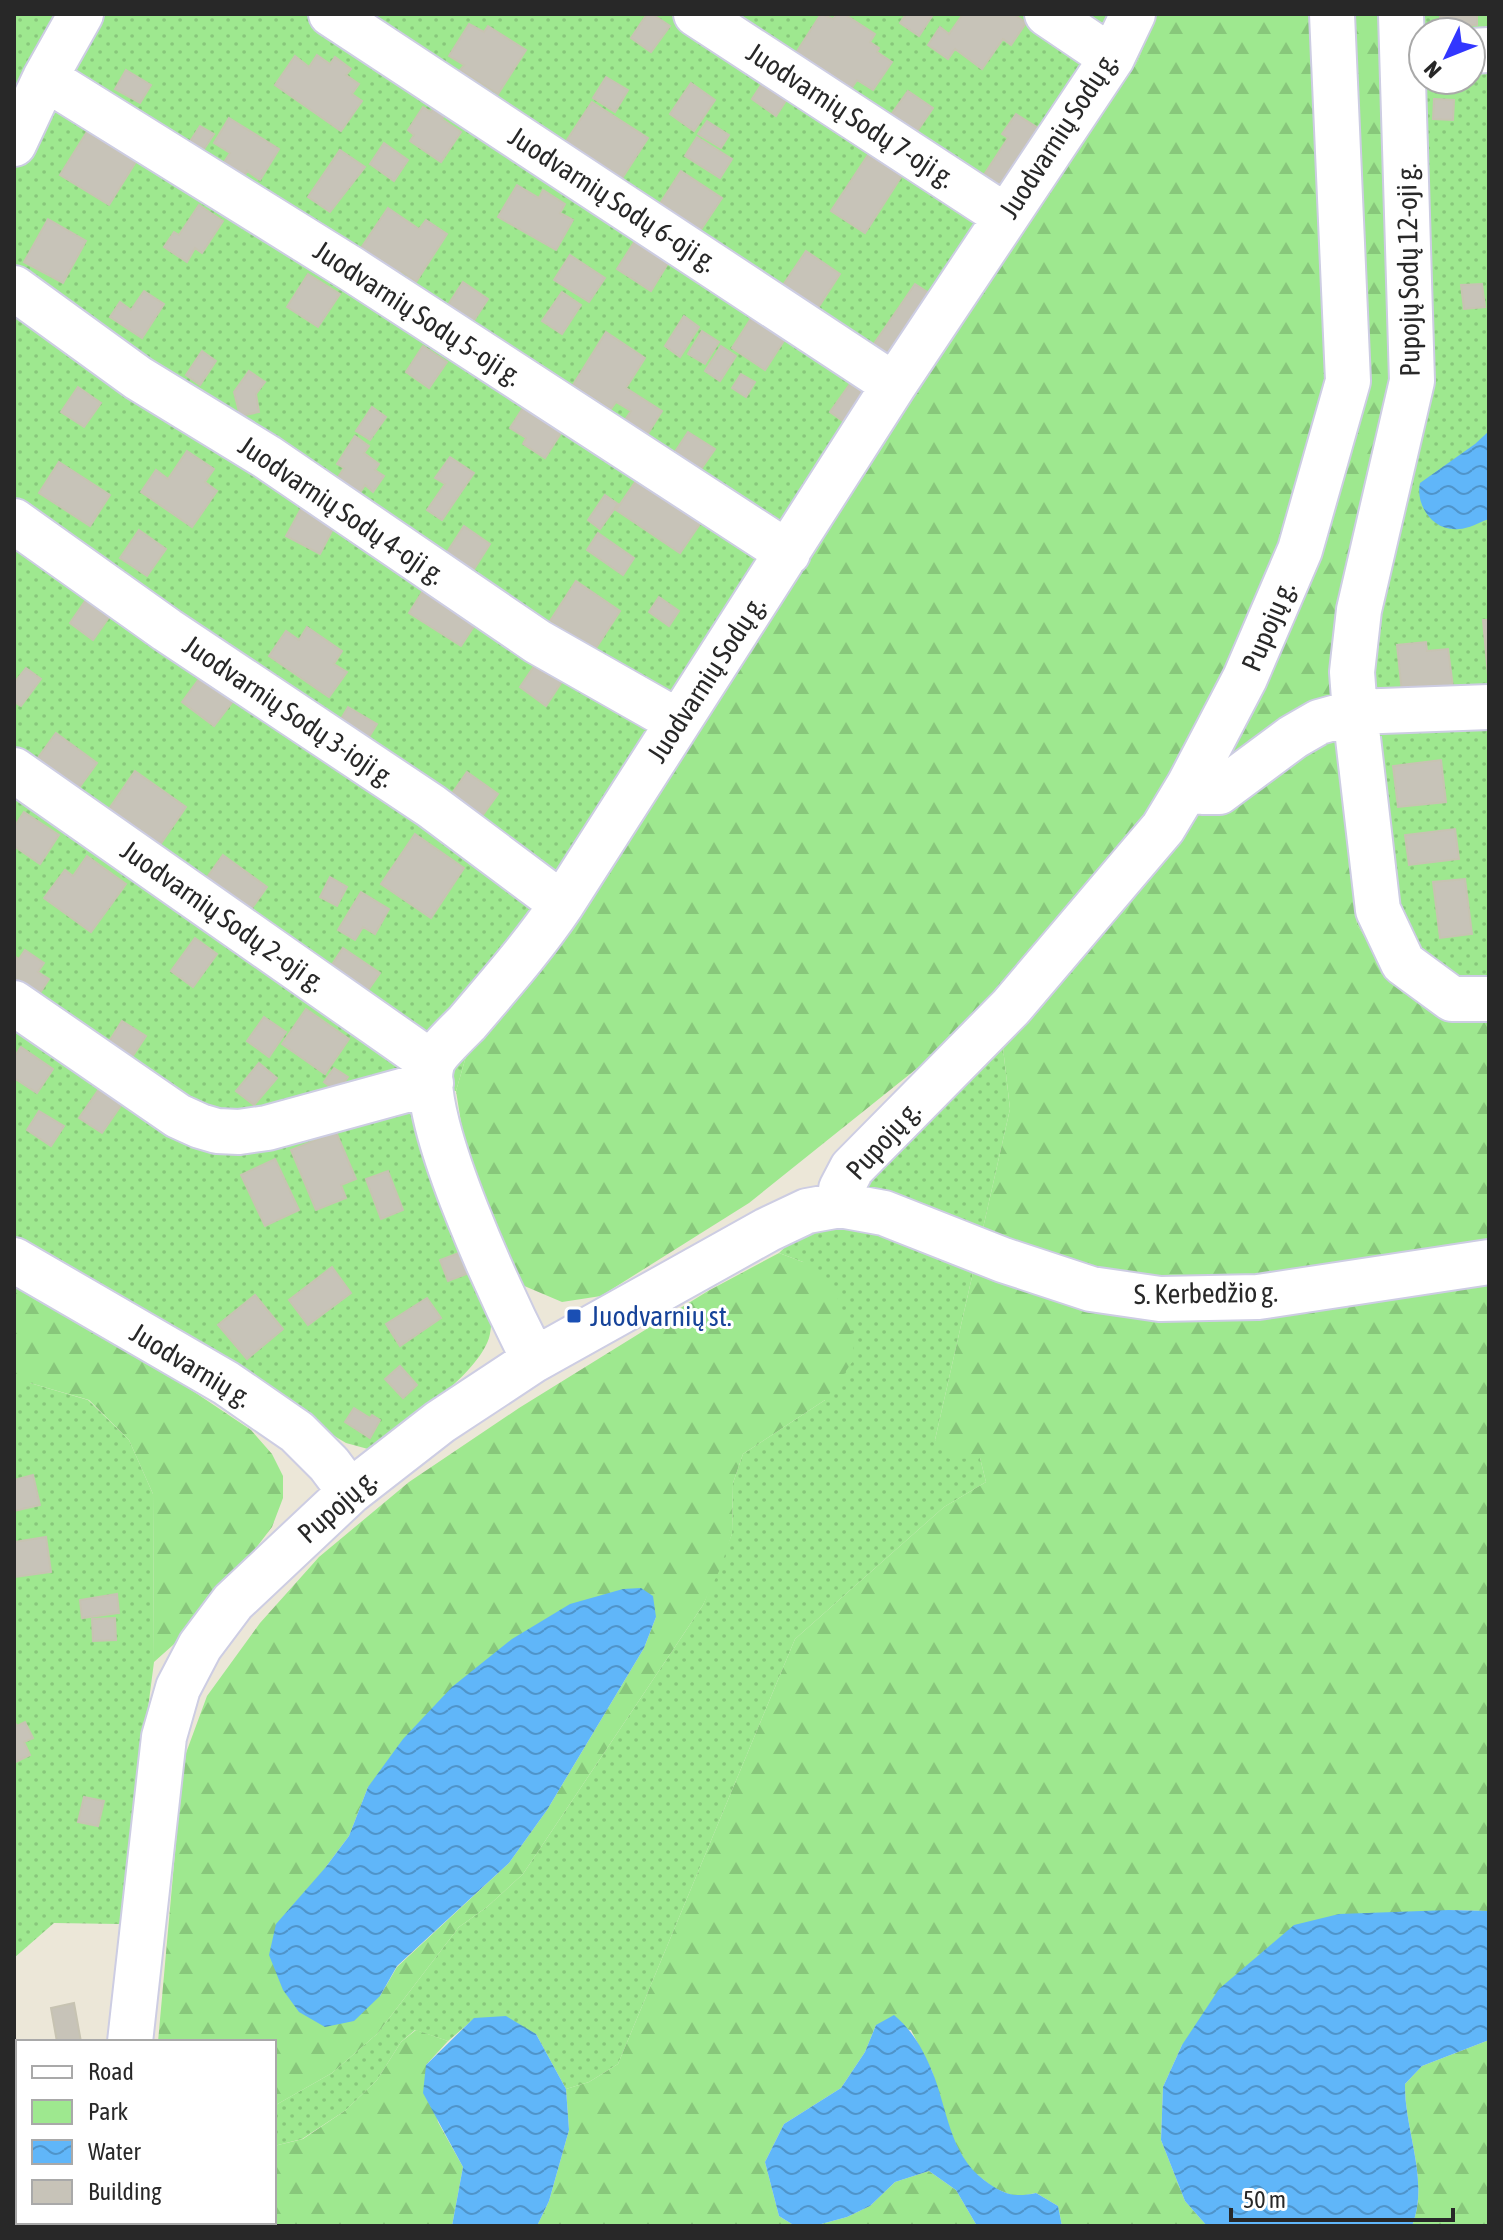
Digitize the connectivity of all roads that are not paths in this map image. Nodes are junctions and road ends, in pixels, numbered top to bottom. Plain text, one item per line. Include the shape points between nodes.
1 (81, 14) edge
2 (331, 14) edge
3 (696, 14) edge
4 (1047, 14) edge
5 (1133, 14) edge
6 (1332, 14) edge
7 (1112, 58) junction
8 (45, 78) junction
9 (1409, 96) edge
10 (14, 144) edge
11 (1005, 216) junction
12 (14, 288) edge
13 (894, 385) junction
14 (14, 521) edge
15 (788, 553) junction
16 (1489, 707) edge
17 (1355, 712) junction
18 (677, 721) junction
19 (14, 770) edge
20 (1189, 785) junction
21 (562, 904) junction
22 (1489, 999) edge
23 (14, 1003) edge
24 (431, 1073) junction
25 (840, 1205) junction
26 (14, 1260) edge
27 (1489, 1262) edge
28 (534, 1360) junction
29 (350, 1492) junction
30 (130, 2040) edge

1 - 8 street
2 - 13 street, Juodvarnių Sodų 6-oji g.
3 - 11 street, Juodvarnių Sodų 7-oji g.
4 - 7 street
5 - 7 street, Juodvarnių Sodų g.
6 - 20 street, Pupojų g. via 1348,381 1300,550 1245,678
7 - 11 street, Juodvarnių Sodų g.
8 - 10 street
8 - 15 street, Juodvarnių Sodų 5-oji g. via 350,268
9 - 17 street, Pupojų Sodų 12-oji g. via 1412,381 1359,610 1352,672
11 - 13 street, Juodvarnių Sodų g.
12 - 18 street, Juodvarnių Sodų 4-oji g. via 138,378 267,457 538,642
13 - 15 street, Juodvarnių Sodų g.
14 - 21 street, Juodvarnių Sodų 3-ioji g. via 431,806
15 - 18 street, Juodvarnių Sodų g.
16 - 17 street
17 - 20 street via 1319,722 1293,737 1219,792
17 - 22 street, Pupojų Sodų 12-oji g. via 1378,910 1403,963 1452,999
18 - 21 street, Juodvarnių Sodų g.
19 - 24 street, Juodvarnių Sodų 2-oji g.
20 - 25 street, Pupojų g. via 1154,839 1011,1007 852,1168
21 - 24 street, Juodvarnių Sodų g.
23 - 24 street via 178,1116 217,1131 267,1128
24 - 28 street via 431,1101 452,1174
25 - 27 street, S. Kerbedžio g. via 884,1213 1091,1289 1160,1299 1258,1297
25 - 28 street, Pupojų g. via 807,1211 767,1230
26 - 29 street, Juodvarnių g. via 273,1415 318,1453
28 - 29 street, Pupojų g. via 440,1422
29 - 30 street, Pupojų g. via 233,1602 200,1646 178,1688 164,1737

